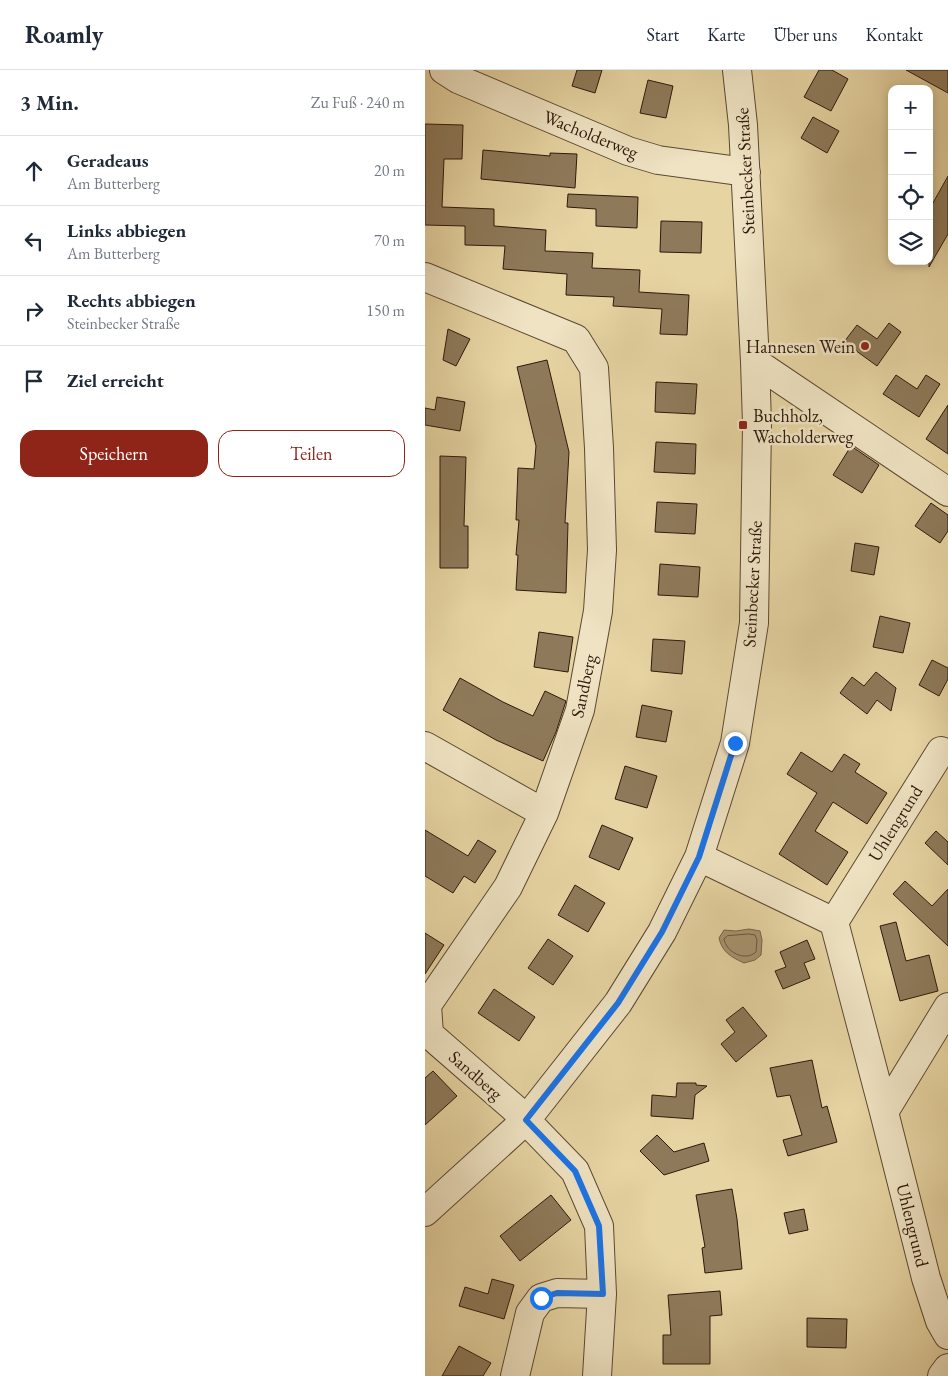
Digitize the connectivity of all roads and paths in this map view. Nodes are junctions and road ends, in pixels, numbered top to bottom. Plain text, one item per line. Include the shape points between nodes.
1 (444, 70) edge
2 (737, 70) edge
3 (746, 172) junction
4 (425, 277) edge
5 (755, 362) junction
6 (948, 492) edge
7 (425, 746) edge
8 (941, 750) dead end
9 (545, 813) junction
10 (699, 857) junction
11 (833, 922) junction
12 (948, 1007) edge
13 (884, 1112) junction
14 (526, 1120) junction
15 (425, 1212) edge
16 (603, 1294) junction
17 (948, 1335) edge
18 (948, 1368) edge
19 (515, 1376) edge
20 (597, 1376) edge
21 (942, 1376) edge

1 - 3 street, Wacholderweg via 458,79 628,151 658,160
2 - 3 street, Steinbecker Straße
3 - 5 street, Steinbecker Straße
4 - 9 street, Sandberg via 576,340 593,368 602,550 598,611 580,710
5 - 6 street
5 - 10 street, Steinbecker Straße via 754,623 735,743
7 - 9 street
8 - 11 street, Uhlengrund
9 - 14 street, Sandberg via 508,887 427,1005 429,1034
10 - 11 street
10 - 14 street, Steinbecker Straße via 662,932 618,1003
11 - 13 street, Uhlengrund
12 - 13 street
13 - 17 street, Uhlengrund via 926,1278 939,1321
14 - 15 street, Steinbecker Straße
14 - 16 street, Sandberg via 575,1171 599,1226
16 - 19 street via 557,1293 541,1298 530,1313
16 - 20 street, Sandberg
18 - 21 street

